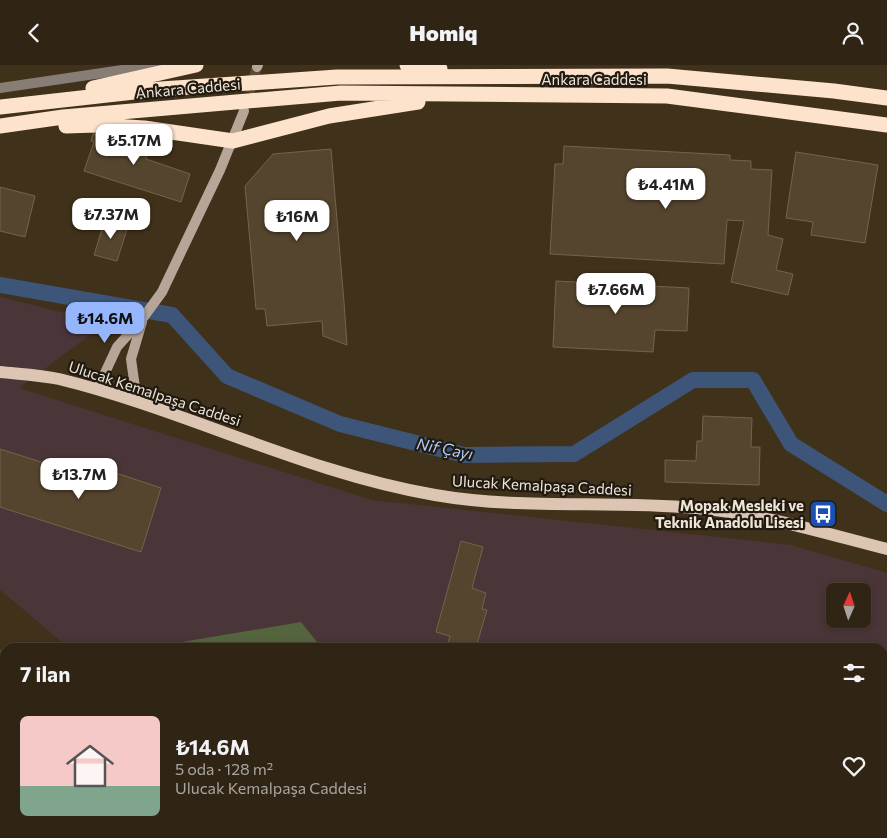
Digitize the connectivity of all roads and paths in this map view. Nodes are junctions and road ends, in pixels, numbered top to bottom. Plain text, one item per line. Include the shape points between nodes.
1 (156, 65) edge
2 (196, 65) edge
3 (407, 65) edge
4 (514, 77) junction
5 (0, 88) edge
6 (494, 95) junction
7 (887, 98) edge
8 (0, 107) edge
9 (244, 111) tunnel mouth
10 (887, 125) edge
11 (0, 128) edge
12 (232, 141) junction
13 (143, 318) junction
14 (0, 372) edge
15 (97, 390) junction
16 (137, 402) junction
17 (887, 549) edge

1 - 5 street
2 - 8 highway
3 - 4 highway
4 - 7 highway, Ankara Caddesi via 667,76
4 - 8 highway, Ankara Caddesi via 337,77 161,89
6 - 10 highway, Ankara Caddesi via 667,96
6 - 11 highway, Ankara Caddesi via 341,93 62,117
6 - 12 highway via 404,103 329,116
9 - 12 street
11 - 12 highway via 96,125 144,128
12 - 13 street via 162,292
13 - 15 street via 117,347
13 - 16 street via 131,359
14 - 15 main road, Ulucak Kemalpaşa Caddesi via 57,379
15 - 16 main road, Ulucak Kemalpaşa Caddesi
16 - 17 main road, Ulucak Kemalpaşa Caddesi via 355,477 435,495 511,503 695,507 759,517

